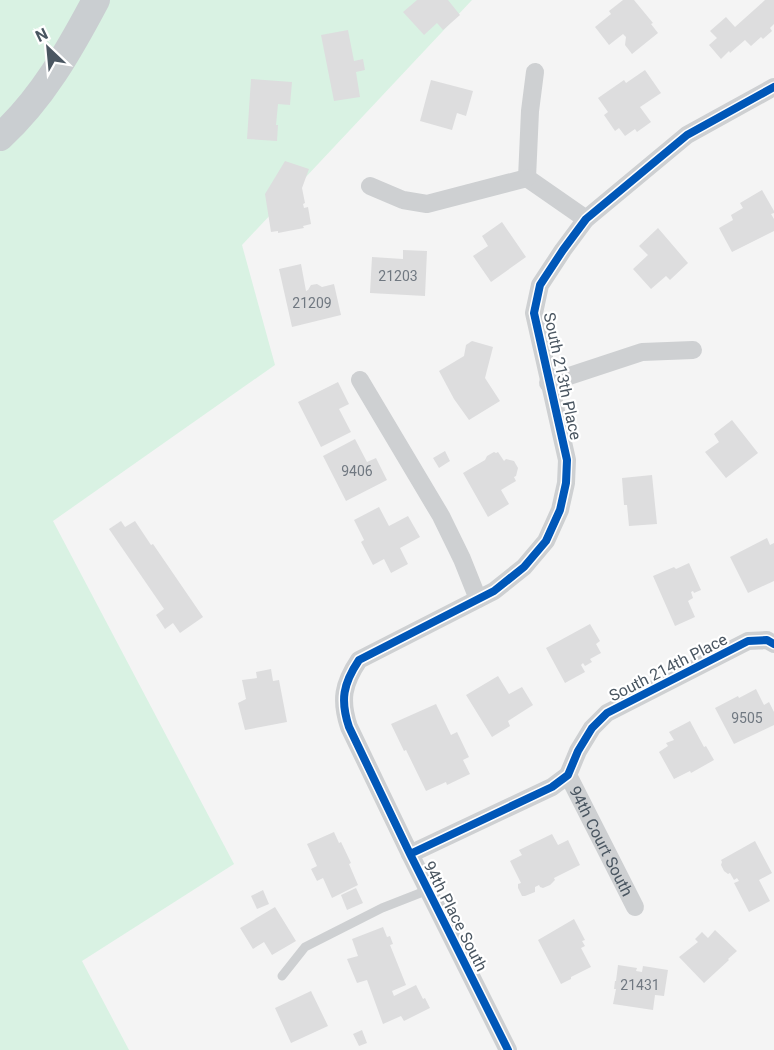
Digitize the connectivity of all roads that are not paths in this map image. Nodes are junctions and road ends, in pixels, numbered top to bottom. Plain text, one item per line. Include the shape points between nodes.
1 (96, 0) edge
2 (535, 72) dead end
3 (774, 87) edge
4 (0, 137) edge
5 (527, 178) junction
6 (370, 186) dead end
7 (586, 219) junction
8 (693, 350) dead end
9 (360, 380) dead end
10 (548, 383) junction
11 (478, 599) junction
12 (772, 638) edge
13 (344, 693) joint
14 (568, 775) junction
15 (410, 854) junction
16 (428, 891) junction
17 (635, 908) dead end
18 (282, 976) dead end
19 (508, 1050) edge

1 - 4 main road via 47,84
2 - 5 street
3 - 7 street, South 213th Place via 687,135
5 - 6 street via 427,204 403,200
5 - 7 street
7 - 10 street, South 213th Place via 540,285 534,313
8 - 10 street via 642,352
9 - 11 street via 441,516
10 - 11 street, South 213th Place via 567,460 560,510 546,541 524,567
11 - 13 street, South 213th Place via 359,660
12 - 14 street, South 214th Place via 748,641 608,713 592,728
13 - 15 street, 94th Place South via 350,727
14 - 15 street via 552,787
14 - 17 street, 94th Court South
15 - 16 street, 94th Place South
16 - 18 lane via 382,908 305,947
16 - 19 street, 94th Place South

